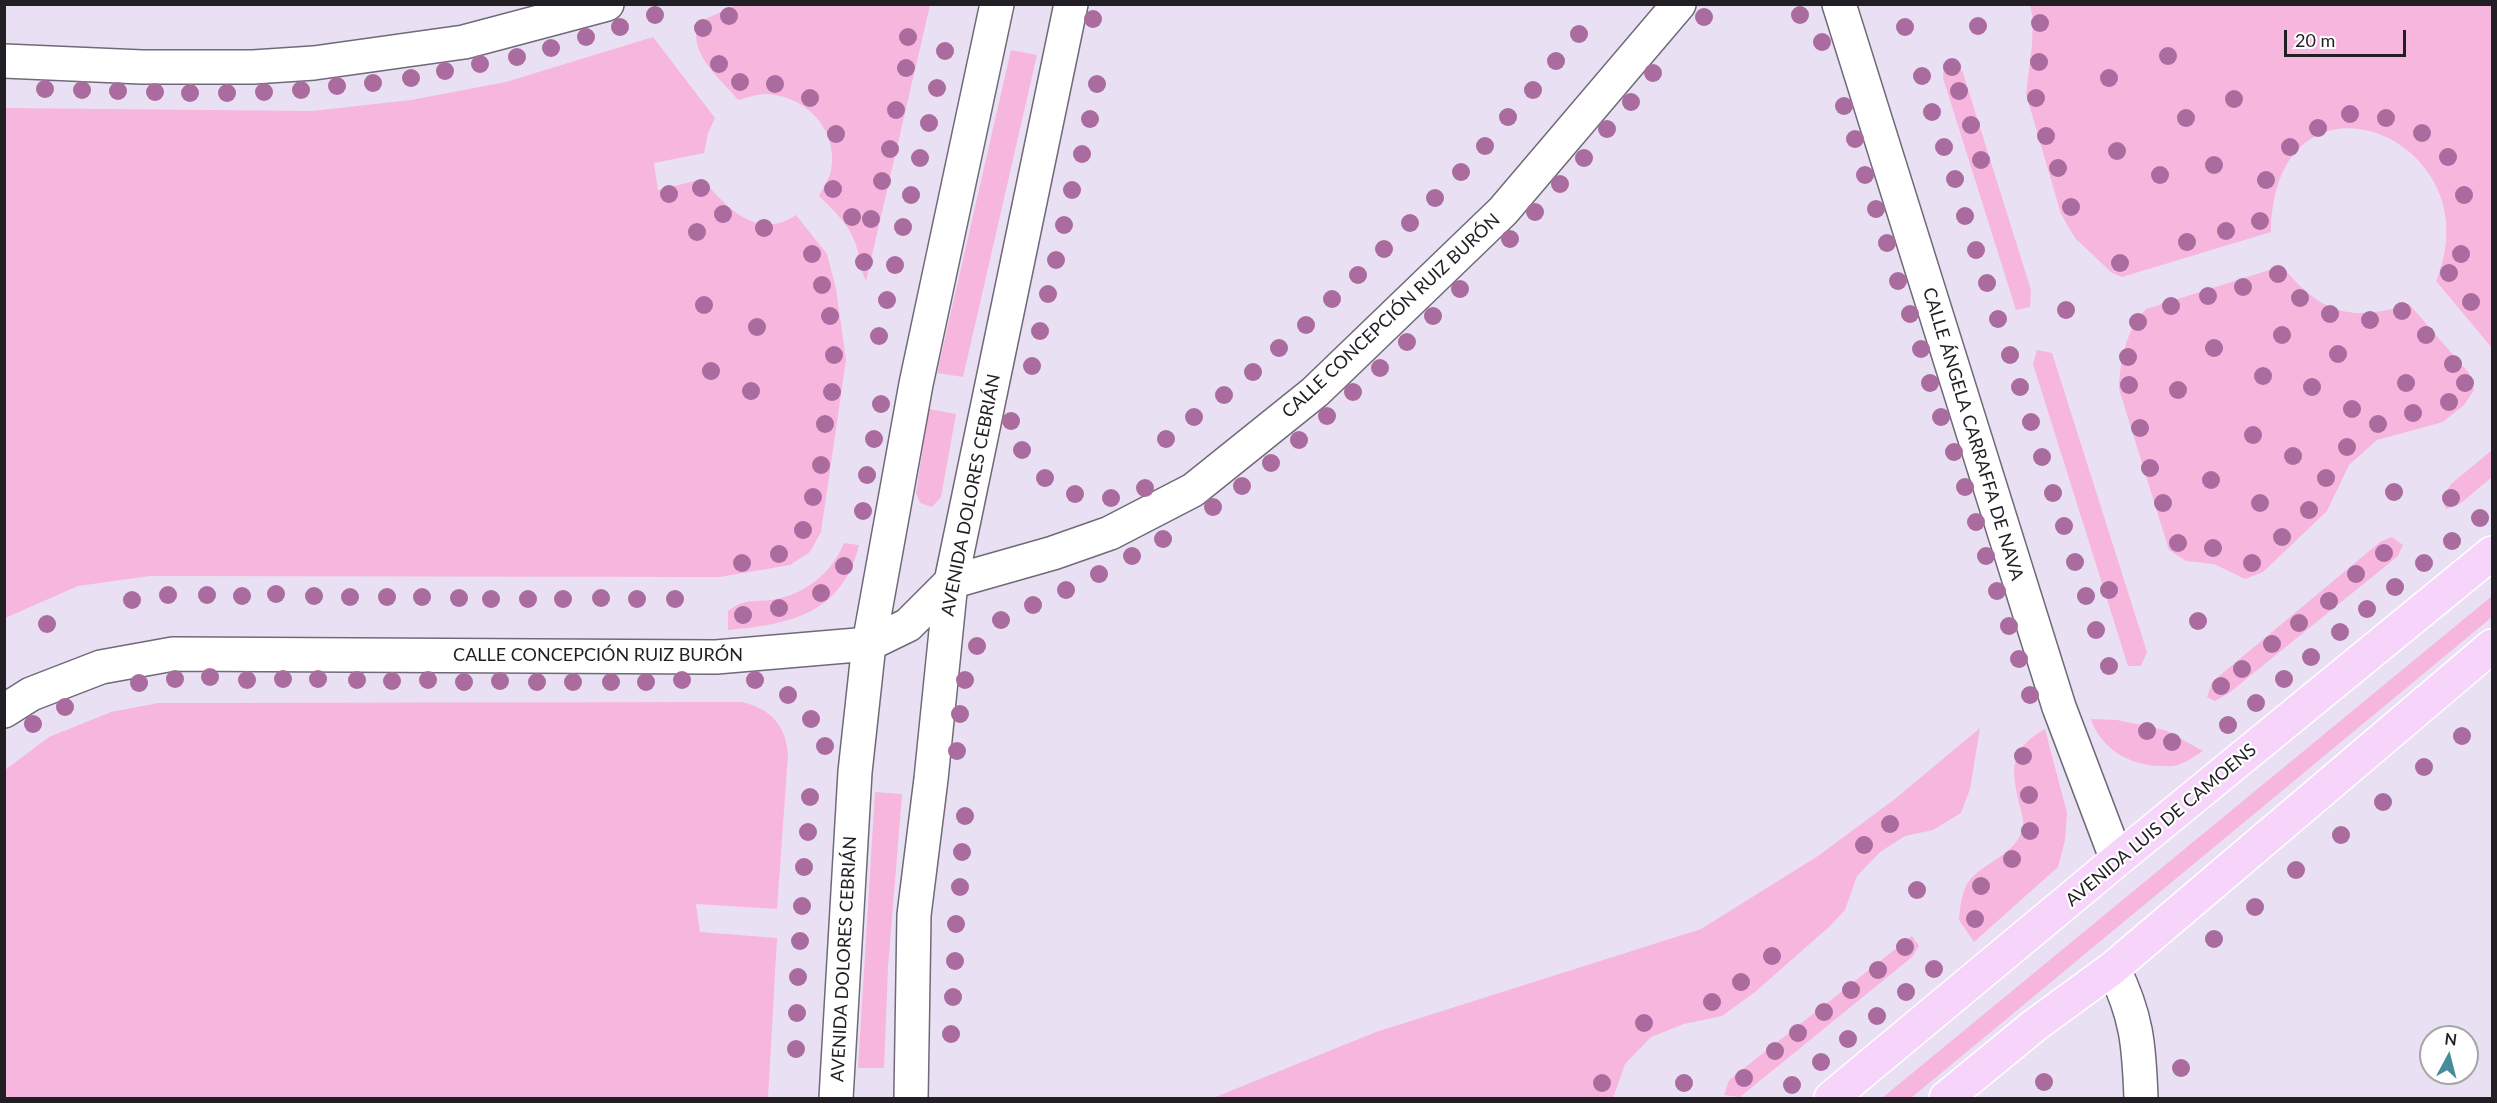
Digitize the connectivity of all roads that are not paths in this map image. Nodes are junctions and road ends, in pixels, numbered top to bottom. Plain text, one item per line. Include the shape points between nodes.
1 (607, 4) edge
2 (997, 4) edge
3 (1071, 4) edge
4 (1679, 4) edge
5 (1839, 4) edge
6 (4, 61) edge
7 (2493, 554) edge
8 (951, 582) junction
9 (869, 644) junction
10 (2493, 646) edge
11 (4, 711) edge
12 (2117, 860) junction
13 (2113, 968) junction
14 (836, 1098) edge
15 (911, 1098) edge
16 (1832, 1098) edge
17 (1946, 1098) edge
18 (2142, 1098) edge

1 - 6 street via 464,42 314,63 142,67
2 - 9 street, AVENIDA DOLORES CEBRIÁN via 916,384
3 - 8 street, AVENIDA DOLORES CEBRIÁN
4 - 8 street, CALLE CONCEPCIÓN RUIZ BURÓN via 1503,211 1315,392 1202,483 1110,533
5 - 12 street, CALLE ÁNGELA CARRAFFA DE NAVA via 2059,707
7 - 12 main road, AVENIDA LUIS DE CAMOENS
8 - 9 street, CALLE CONCEPCIÓN RUIZ BURÓN via 908,625
8 - 15 street, AVENIDA DOLORES CEBRIÁN via 914,915
9 - 11 street, CALLE CONCEPCIÓN RUIZ BURÓN via 716,657 173,654 101,667 32,694
9 - 14 street, AVENIDA DOLORES CEBRIÁN via 855,772
10 - 13 main road
12 - 16 main road, AVENIDA LUIS DE CAMOENS
13 - 17 main road
13 - 18 street via 2129,999 2138,1036

